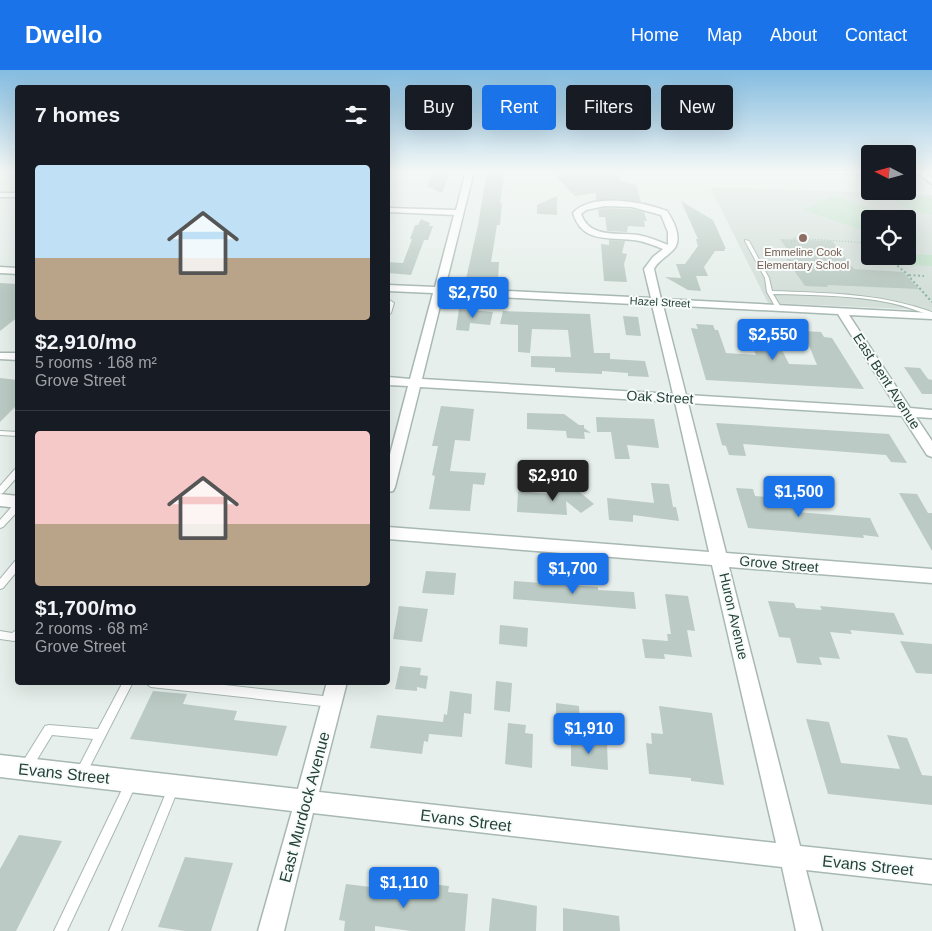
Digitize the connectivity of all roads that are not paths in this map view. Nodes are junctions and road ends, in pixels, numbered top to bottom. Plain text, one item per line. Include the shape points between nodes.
1 (416, 211) edge
2 (579, 211) edge
3 (659, 211) edge
4 (459, 213) joint
5 (747, 241) dead end
6 (670, 249) junction
7 (0, 270) edge
8 (15, 270) edge
9 (390, 288) edge
10 (440, 291) junction
11 (770, 292) junction
12 (657, 302) junction
13 (779, 309) junction
14 (841, 311) junction
15 (932, 315) edge
16 (0, 356) edge
17 (15, 358) edge
18 (390, 381) edge
19 (416, 383) junction
20 (680, 398) junction
21 (907, 413) junction
22 (932, 414) edge
23 (0, 433) edge
24 (15, 434) edge
25 (932, 452) edge
26 (15, 474) edge
27 (390, 480) edge
28 (0, 491) edge
29 (0, 500) edge
30 (15, 502) edge
31 (15, 507) edge
32 (0, 525) edge
33 (390, 533) edge
34 (720, 559) junction
35 (15, 567) edge
36 (932, 576) edge
37 (0, 585) edge
38 (0, 635) edge
39 (15, 636) edge
40 (126, 685) edge
41 (206, 685) edge
42 (334, 692) edge
43 (101, 734) junction
44 (0, 766) edge
45 (25, 769) junction
46 (80, 775) junction
47 (132, 781) junction
48 (175, 786) junction
49 (305, 800) junction
50 (791, 856) junction
51 (932, 872) edge
52 (60, 931) edge
53 (115, 931) edge
54 (271, 931) edge
55 (810, 931) edge

1 - 4 street
2 - 6 street via 579,224 592,232 642,238
3 - 6 street via 667,218 674,238
4 - 10 street
5 - 11 lane via 767,278
6 - 12 street, Huron Avenue via 649,266
7 - 8 street
9 - 10 street, Hazel Street
10 - 12 street, Hazel Street
10 - 19 street
11 - 13 lane
11 - 15 lane via 878,298 909,304
12 - 13 street, Hazel Street
12 - 20 street, Huron Avenue
13 - 14 street, Hazel Street
14 - 15 street, Hazel Street
14 - 21 street, East Bent Avenue
16 - 17 street
18 - 19 street, Oak Street
19 - 20 street, Oak Street
19 - 27 street
20 - 21 street, Oak Street
20 - 34 street, Huron Avenue
21 - 22 street, Oak Street
21 - 25 street, East Bent Avenue
23 - 24 lane
26 - 28 lane
29 - 30 street
31 - 32 lane
33 - 34 street, Grove Street
34 - 36 street, Grove Street
34 - 50 street, Huron Avenue
35 - 37 lane
38 - 39 lane
40 - 43 lane
41 - 42 lane
42 - 49 street, East Murdock Avenue
43 - 45 lane via 49,730
43 - 46 lane
44 - 45 street, Evans Street
45 - 46 street, Evans Street
46 - 47 street, Evans Street
47 - 48 street, Evans Street
47 - 52 lane
48 - 49 street, Evans Street
48 - 53 lane
49 - 50 street, Evans Street
49 - 54 street, East Murdock Avenue
50 - 51 street, Evans Street
50 - 55 street, Huron Avenue

